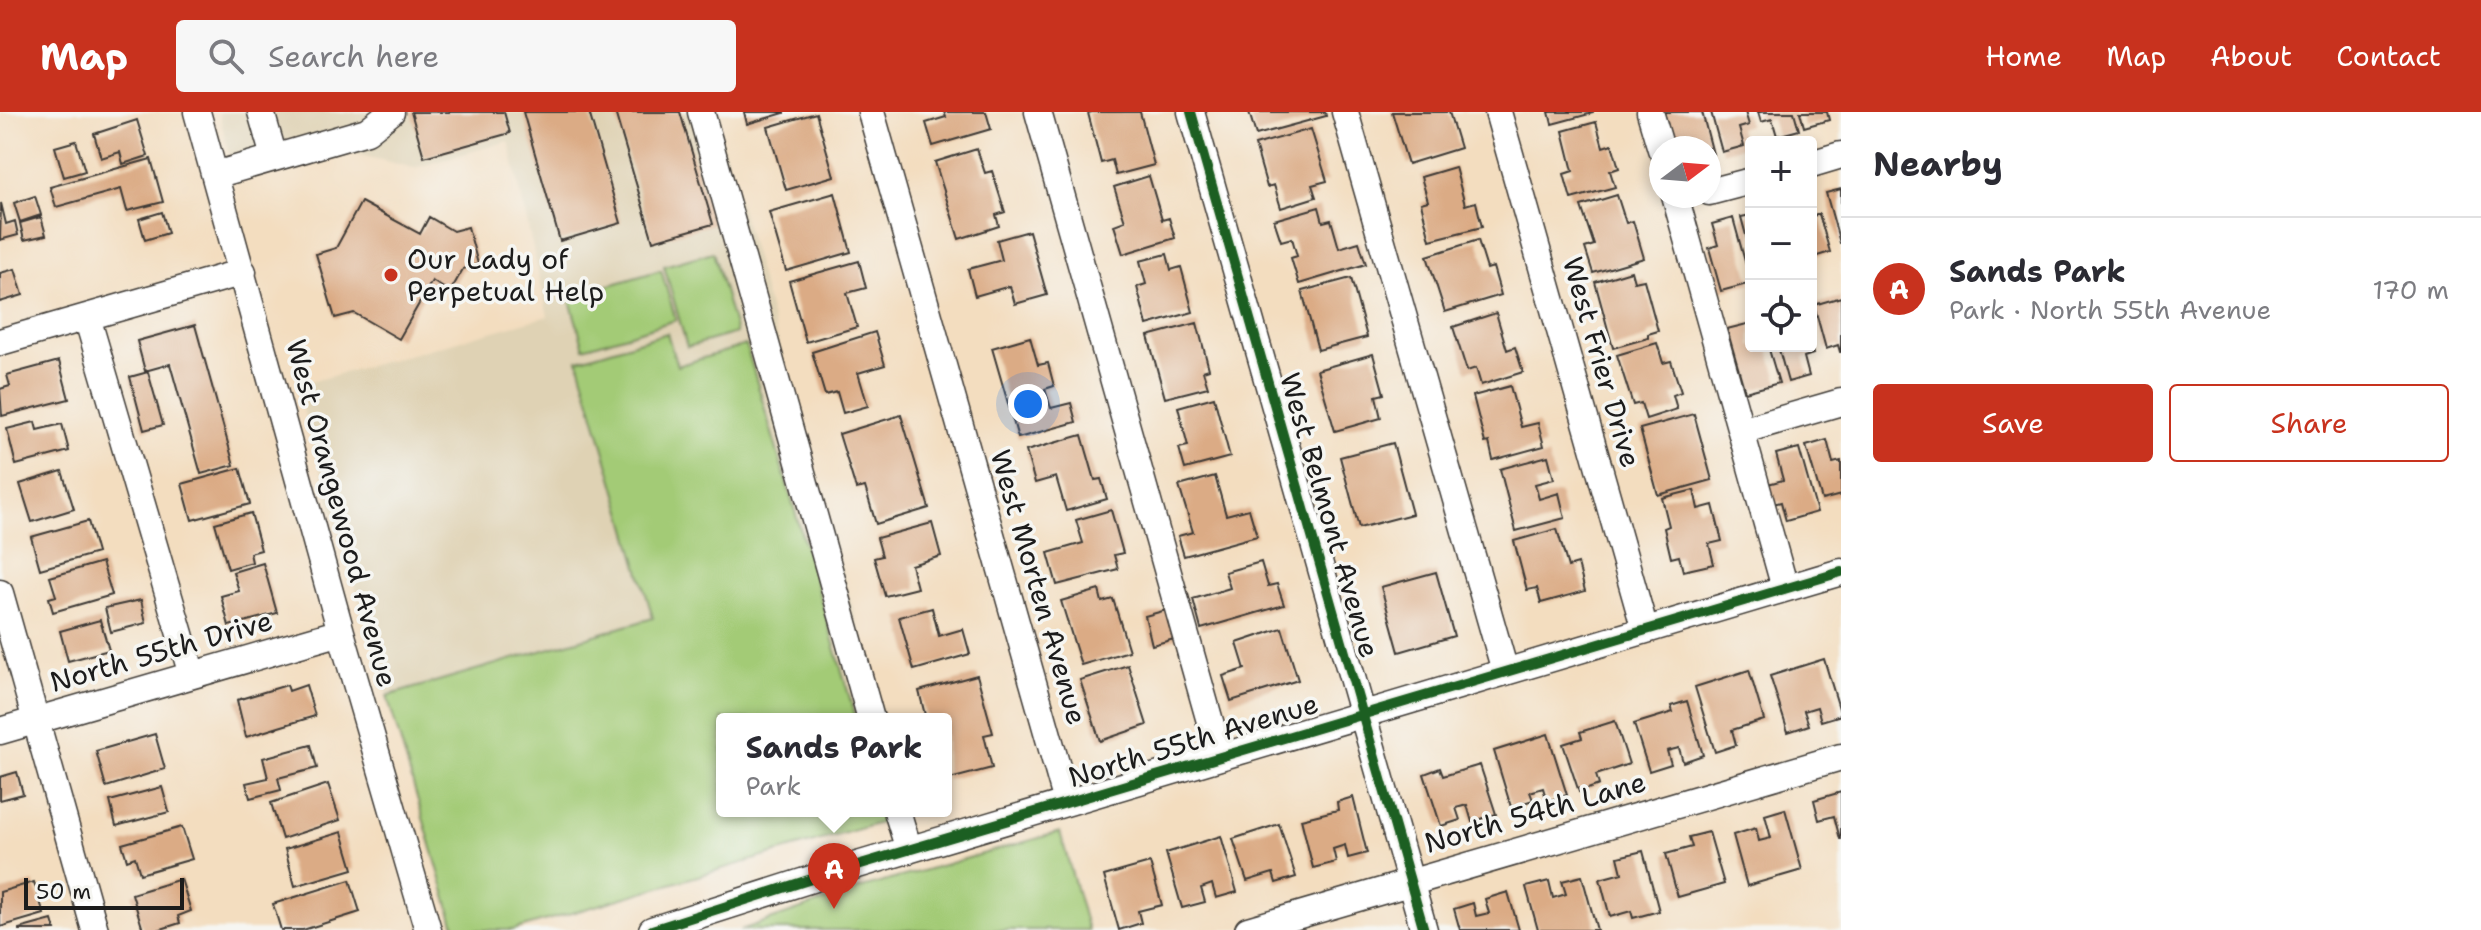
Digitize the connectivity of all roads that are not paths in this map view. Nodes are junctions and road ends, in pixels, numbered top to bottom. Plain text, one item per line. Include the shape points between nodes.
1 (197, 112) edge
2 (261, 112) edge
3 (391, 112) edge
4 (701, 112) edge
5 (871, 112) edge
6 (1038, 112) edge
7 (1191, 112) edge
8 (1345, 112) edge
9 (1498, 112) edge
10 (1650, 112) edge
11 (1657, 136) edge
12 (1841, 155) edge
13 (274, 157) junction
14 (1817, 162) edge
15 (215, 175) junction
16 (1745, 183) edge
17 (1721, 189) edge
18 (1685, 208) edge
19 (243, 272) junction
20 (87, 317) junction
21 (0, 342) edge
22 (1841, 402) edge
23 (1741, 431) junction
24 (1841, 572) edge
25 (1785, 588) junction
26 (0, 593) edge
27 (1645, 630) junction
28 (341, 632) junction
29 (1505, 671) junction
30 (192, 675) junction
31 (869, 713) edge
32 (1362, 714) junction
33 (35, 721) junction
34 (0, 731) edge
35 (1220, 757) junction
36 (1841, 757) edge
37 (1067, 802) junction
38 (899, 817) edge
39 (909, 850) junction
40 (1410, 882) junction
41 (95, 930) edge
42 (428, 930) edge
43 (652, 930) edge
44 (1248, 930) edge
45 (1424, 930) edge

1 - 15 street, West Orangewood Avenue
2 - 13 street
3 - 13 street via 367,131
4 - 31 street
5 - 37 street, West Morten Avenue
6 - 35 street
7 - 32 street, West Belmont Avenue
8 - 29 street
9 - 27 street, West Frier Drive
10 - 11 street
12 - 14 street
13 - 15 street
15 - 19 street, West Orangewood Avenue
16 - 17 street
18 - 23 street
19 - 20 street
19 - 28 street, West Orangewood Avenue
20 - 21 street
20 - 30 street
22 - 23 street
23 - 25 street
24 - 25 street, North 55th Avenue
25 - 27 street, North 55th Avenue
26 - 33 street
27 - 29 street, North 55th Avenue
28 - 30 street, North 55th Drive
28 - 42 street, West Orangewood Avenue
29 - 32 street, North 55th Avenue
30 - 33 street, North 55th Drive
32 - 35 street, North 55th Avenue
32 - 40 street, West Belmont Avenue
33 - 34 street, North 55th Drive
33 - 41 street
35 - 37 street, North 55th Avenue
36 - 40 street, North 54th Lane
37 - 39 street, North 55th Avenue
38 - 39 street
39 - 43 street, North 55th Avenue
40 - 44 street, North 54th Lane
40 - 45 street, West Belmont Avenue

